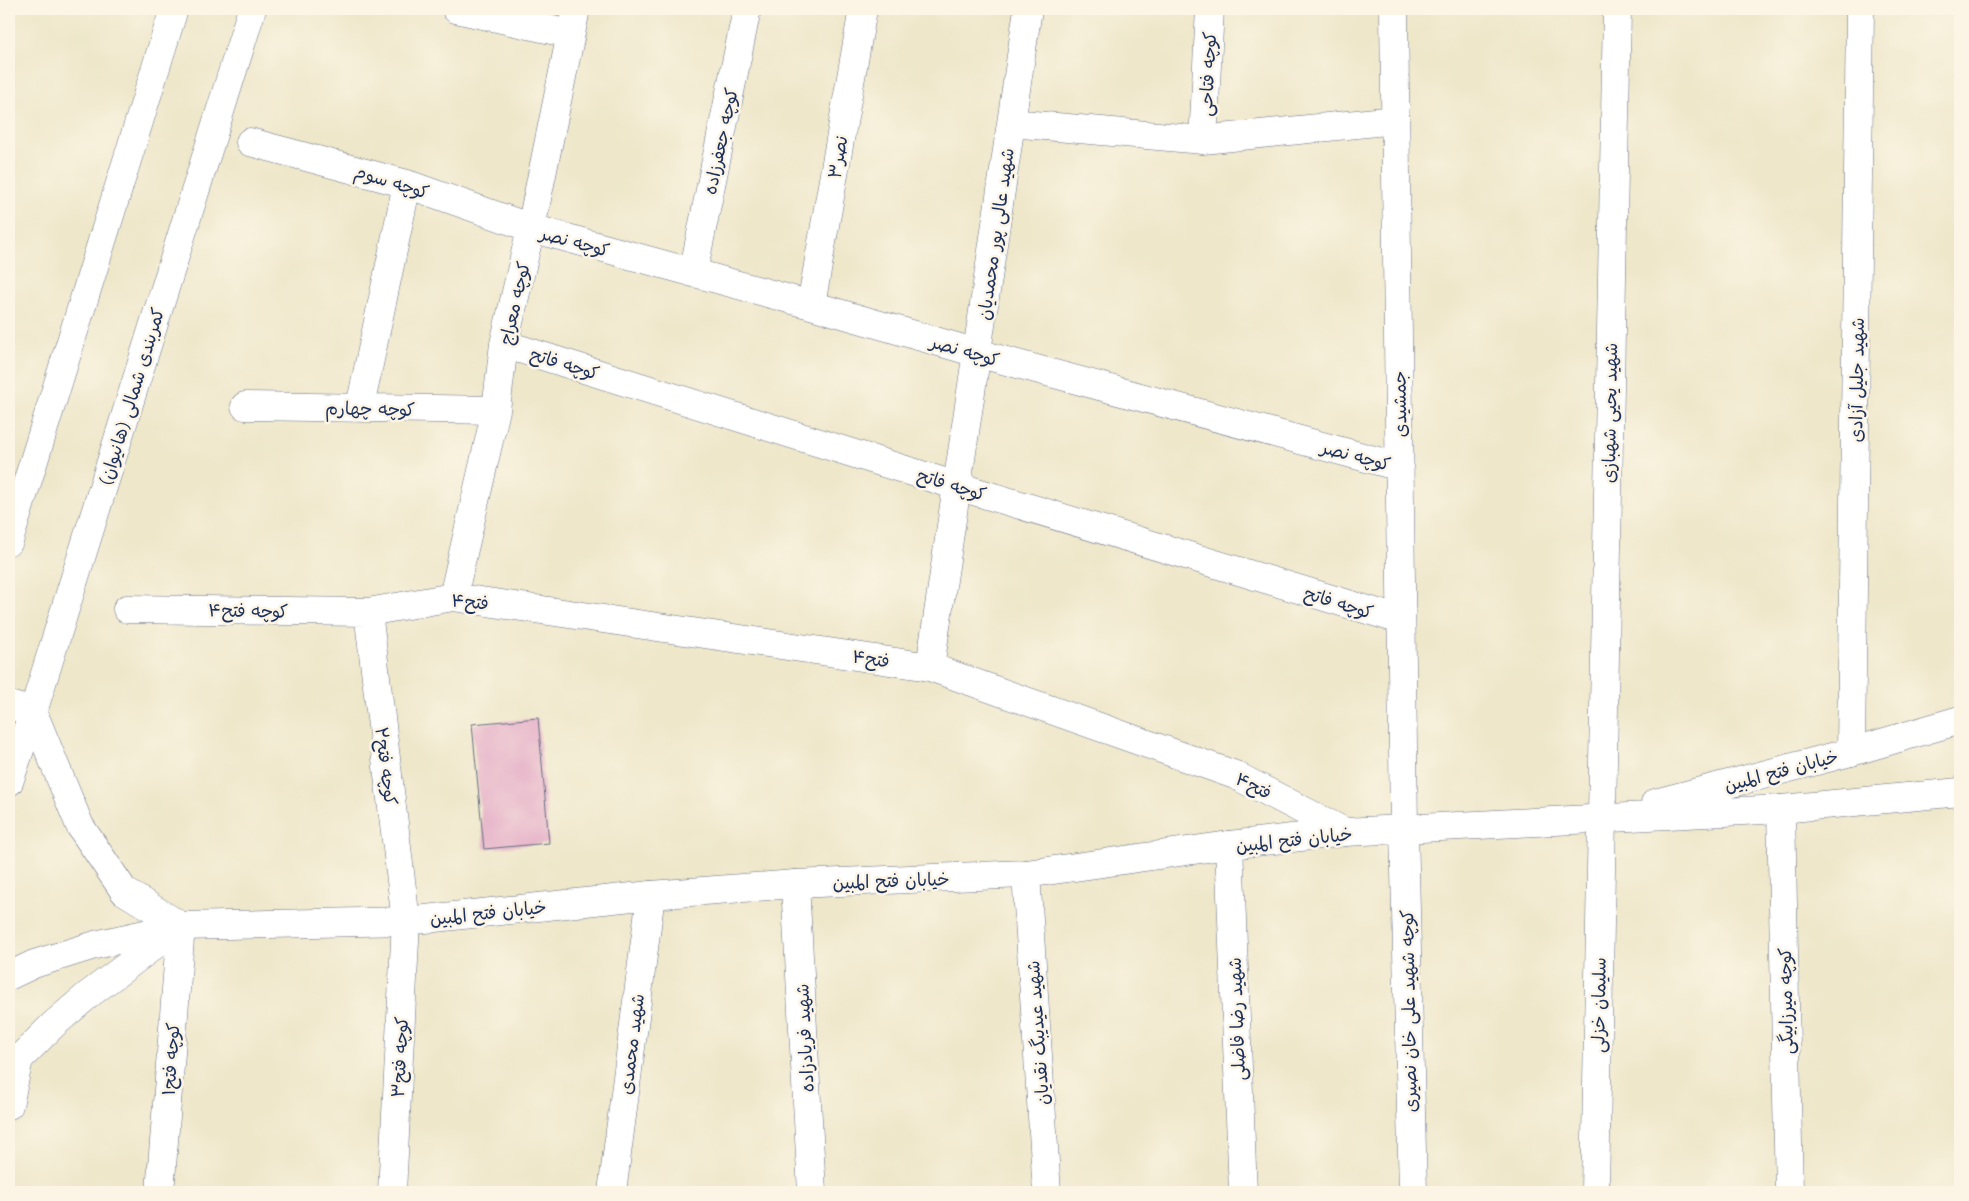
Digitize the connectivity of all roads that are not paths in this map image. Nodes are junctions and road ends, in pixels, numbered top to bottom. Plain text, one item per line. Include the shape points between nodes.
1 (174, 9) edge
2 (252, 9) edge
3 (456, 9) edge
4 (747, 9) edge
5 (863, 9) edge
6 (1028, 9) edge
7 (1210, 9) edge
8 (1394, 9) edge
9 (1617, 9) edge
10 (1860, 9) edge
11 (573, 21) edge
12 (1395, 120) junction
13 (1011, 123) junction
14 (1203, 140) junction
15 (250, 142) dead end
16 (407, 184) junction
17 (531, 228) junction
18 (693, 273) junction
19 (811, 306) junction
20 (504, 344) junction
21 (977, 354) junction
22 (245, 406) dead end
23 (360, 407) junction
24 (496, 410) junction
25 (1400, 467) junction
26 (957, 486) junction
27 (9, 541) edge
28 (453, 597) junction
29 (127, 609) dead end
30 (368, 612) junction
31 (1401, 620) junction
32 (930, 667) junction
33 (21, 708) edge
34 (1960, 720) edge
35 (1851, 752) junction
36 (9, 782) edge
37 (1960, 792) edge
38 (1781, 809) junction
39 (1600, 817) junction
40 (1404, 830) junction
41 (1346, 832) junction
42 (1229, 845) junction
43 (1026, 874) junction
44 (795, 884) junction
45 (651, 895) junction
46 (406, 921) junction
47 (180, 926) junction
48 (9, 976) edge
49 (9, 1106) edge
50 (160, 1192) edge
51 (392, 1192) edge
52 (612, 1192) edge
53 (812, 1192) edge
54 (1048, 1192) edge
55 (1243, 1192) edge
56 (1413, 1192) edge
57 (1595, 1192) edge
58 (1789, 1192) edge

1 - 27 street
2 - 33 street, کمربندی شمالی (هانیوان)
3 - 11 street
4 - 18 street, کوچه جعفرزاده
5 - 19 street, نصر۳
6 - 13 street, شهید عالی پور محمدیان
7 - 14 street, کوچه فتاحی
8 - 12 street, جمشیدی
9 - 39 street, شهید یحیی شهبازی
10 - 35 street, شهید جلیل آزادی
11 - 17 street, کوچه معراج
12 - 14 street
12 - 25 street, جمشیدی
13 - 14 street
13 - 21 street, شهید عالی پور محمدیان
15 - 16 street, کوچه سوم
16 - 17 street, کوچه سوم
16 - 23 street
17 - 18 street, کوچه نصر
17 - 20 street, کوچه معراج
18 - 19 street, کوچه نصر
19 - 21 street, کوچه نصر
20 - 24 street, کوچه معراج
20 - 26 street, کوچه فاتح
21 - 25 street, کوچه نصر
21 - 26 street, شهید عالی پور محمدیان
22 - 23 street, کوچه چهارم
23 - 24 street, کوچه چهارم
24 - 28 street, کوچه معراج
25 - 31 street, جمشیدی
26 - 31 street, کوچه فاتح
26 - 32 street, شهید عالی پور محمدیان
28 - 30 street, فتح۴
28 - 32 street, فتح۴
29 - 30 street, کوچه فتح۴
30 - 46 street, کوچه فتح۲
31 - 40 street, جمشیدی
32 - 41 street, فتح۴ via 1235,775
33 - 36 street, کمربندی شمالی (هانیوان)
33 - 47 street via 80,826 124,891
34 - 35 street, خیابان فتح المبین
35 - 39 street, خیابان فتح المبین
37 - 38 street, خیابان فتح المبین
38 - 39 street, خیابان فتح المبین
38 - 58 street, کوچه میرزابیگی
39 - 40 street, خیابان فتح المبین
39 - 57 street, سلیمان خزلی
40 - 41 street, خیابان فتح المبین
40 - 56 street, کوچه شهید علی خان نصیری
41 - 42 street, خیابان فتح المبین
42 - 43 street, خیابان فتح المبین
42 - 55 street, شهید رضا فاضلی
43 - 44 street, خیابان فتح المبین
43 - 54 street, شهید عیدیبگ نقدیان
44 - 45 street, خیابان فتح المبین
44 - 53 street, شهید فریادزاده
45 - 46 street, خیابان فتح المبین
45 - 52 street, شهید محمدی
46 - 47 street, خیابان فتح المبین
46 - 51 street, کوچه فتح۳
47 - 48 street, خیابان فتح المبین via 95,945 34,964
47 - 49 street via 88,995 19,1059
47 - 50 street, کوچه فتح۱

